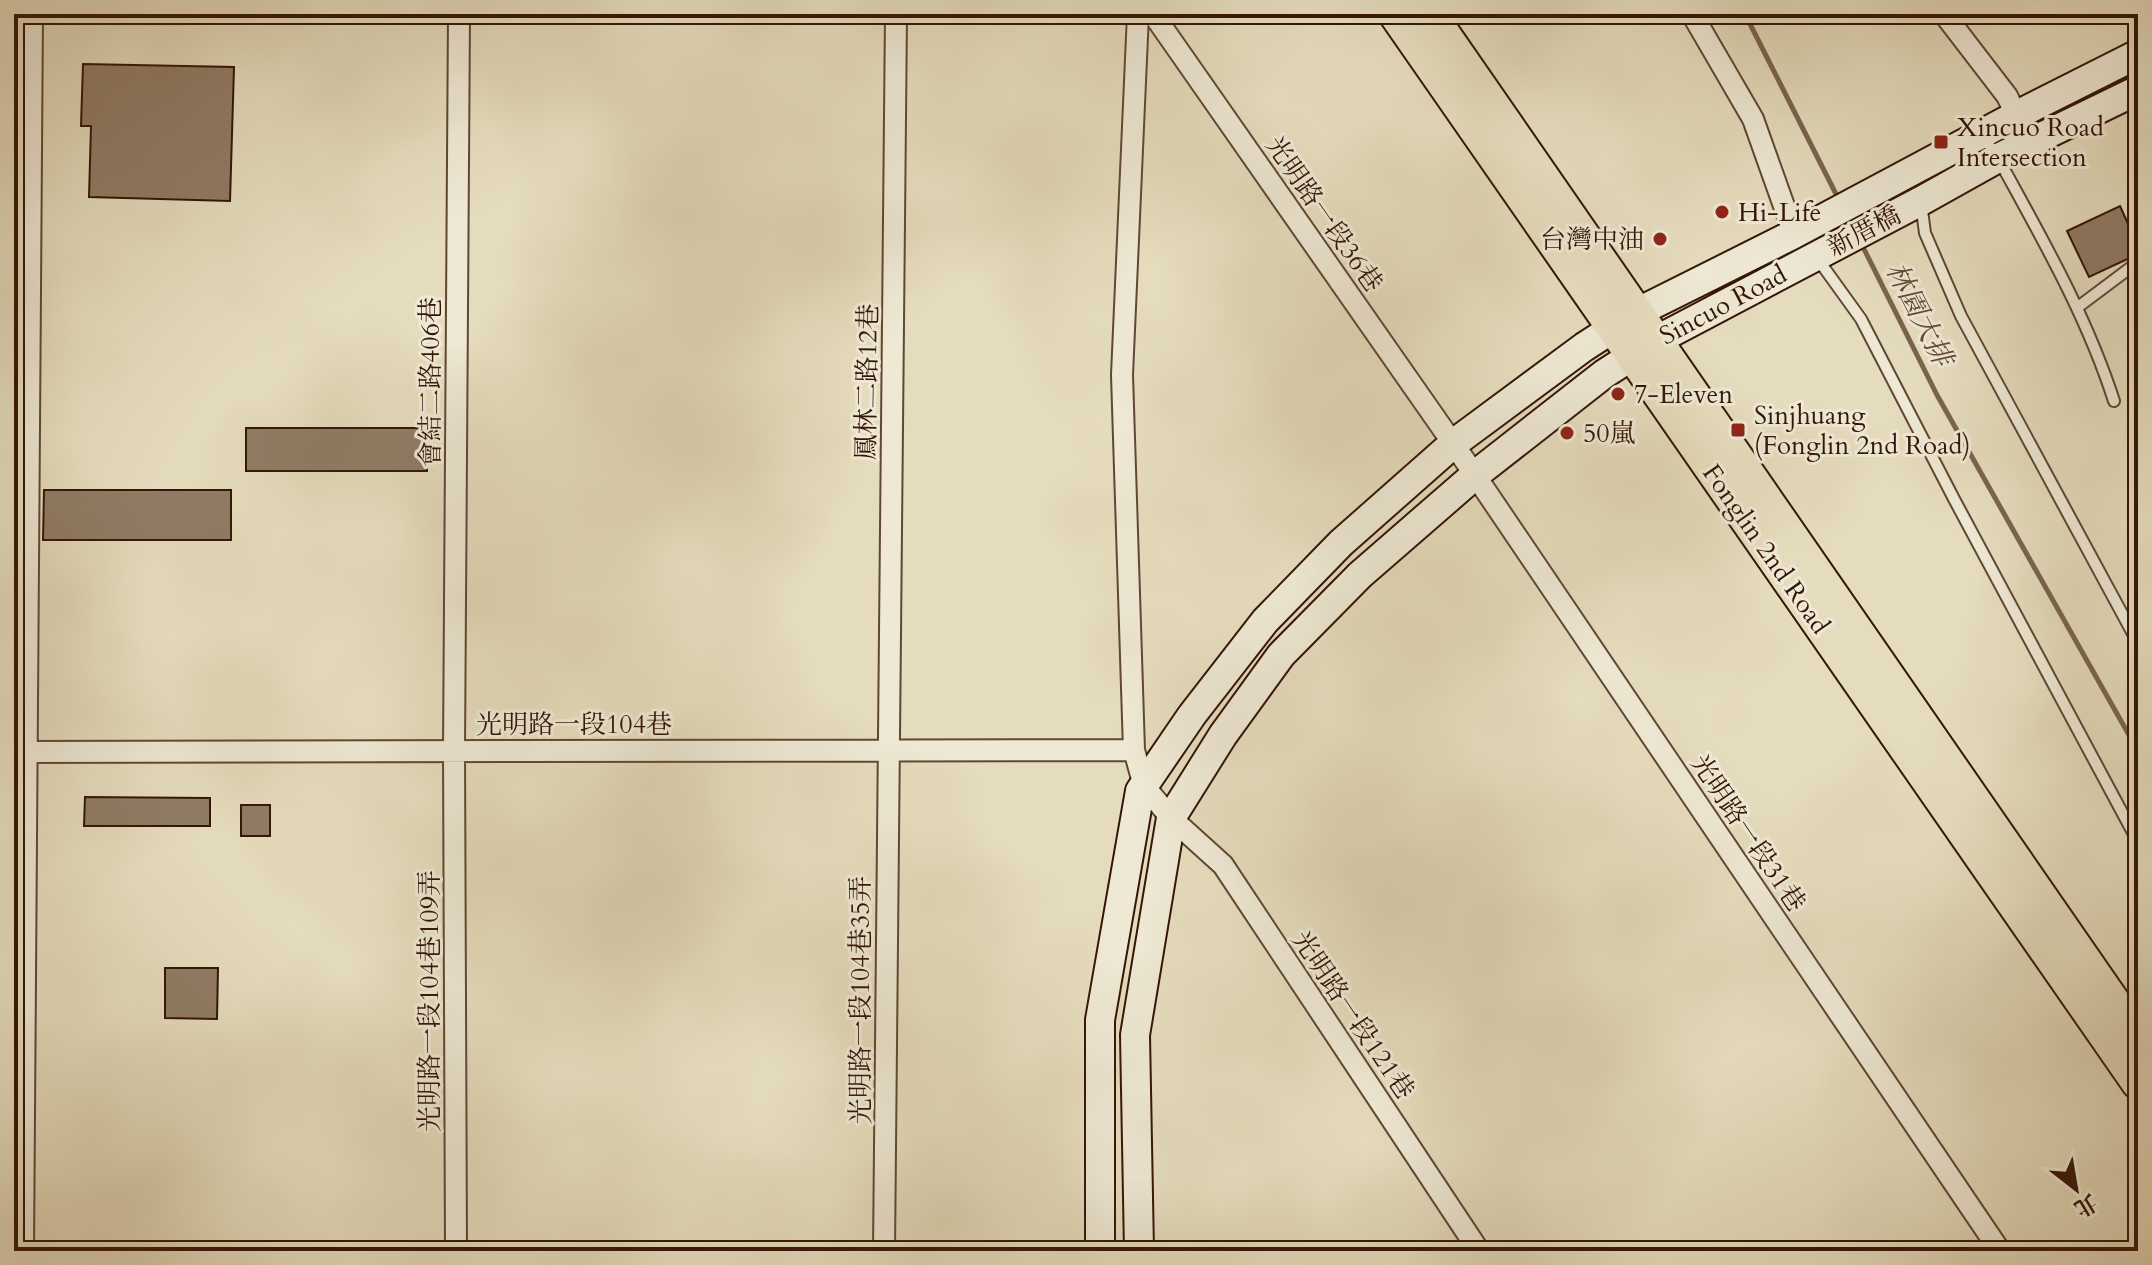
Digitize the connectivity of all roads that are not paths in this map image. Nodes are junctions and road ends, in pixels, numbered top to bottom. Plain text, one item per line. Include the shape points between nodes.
1 (32, 14) edge
2 (459, 14) edge
3 (896, 14) edge
4 (1138, 14) edge
5 (1153, 14) edge
6 (1395, 14) edge
7 (1430, 14) edge
8 (1692, 14) edge
9 (1944, 14) edge
10 (2138, 54) edge
11 (2138, 90) edge
12 (2017, 115) junction
13 (1982, 134) junction
14 (2030, 143) junction
15 (1998, 158) junction
16 (1916, 203) junction
17 (1798, 232) junction
18 (1815, 256) junction
19 (2138, 262) edge
20 (2078, 307) junction
21 (1626, 320) junction
22 (1645, 348) junction
23 (2114, 401) dead end
24 (1453, 444) junction
25 (1475, 475) junction
26 (2138, 643) edge
27 (454, 750) junction
28 (888, 750) junction
29 (1134, 750) junction
30 (20, 752) edge
31 (1144, 786) junction
32 (1171, 818) junction
33 (2138, 842) edge
34 (2138, 1037) edge
35 (2138, 1083) edge
36 (23, 1251) edge
37 (456, 1251) edge
38 (884, 1251) edge
39 (1100, 1251) edge
40 (1139, 1251) edge
41 (1479, 1251) edge
42 (2000, 1251) edge

1 - 30 street
2 - 27 street, 會結二路406巷
3 - 28 street, 鳳林二路12巷
4 - 29 street via 1122,375
5 - 24 street, 光明路一段36巷
6 - 21 main road, Fonglin 2nd Road
7 - 21 main road, Fonglin 2nd Road
8 - 17 street via 1753,119
9 - 12 street
10 - 12 street
11 - 14 street
12 - 13 street
12 - 14 street
13 - 15 lane
13 - 17 street, 新厝橋
14 - 15 street
15 - 16 street
15 - 20 lane
16 - 18 street, 新厝橋
16 - 26 lane via 1961,316
17 - 21 street, Sincuo Road
18 - 22 street, Sincuo Road
18 - 33 lane via 1861,319
19 - 20 lane
20 - 23 lane
21 - 22 main road, Fonglin 2nd Road
21 - 24 street, Sincuo Road
22 - 25 street, Sincuo Road
22 - 34 main road, Fonglin 2nd Road
22 - 35 main road, Fonglin 2nd Road
24 - 25 street, 光明路一段31巷
24 - 31 street, Sincuo Road via 1341,543 1265,621
25 - 32 street, Sincuo Road via 1360,575 1281,655
25 - 42 street, 光明路一段31巷
27 - 28 street, 光明路一段104巷
27 - 30 street, 光明路一段104巷
27 - 37 street, 光明路一段104巷109弄
28 - 29 street, 光明路一段104巷
28 - 38 street, 光明路一段104巷35弄
29 - 31 street
30 - 36 street
31 - 32 street, 光明路一段121巷
31 - 39 street, Sincuo Road via 1100,1020
32 - 40 street via 1135,1035
32 - 41 street, 光明路一段121巷 via 1223,865

